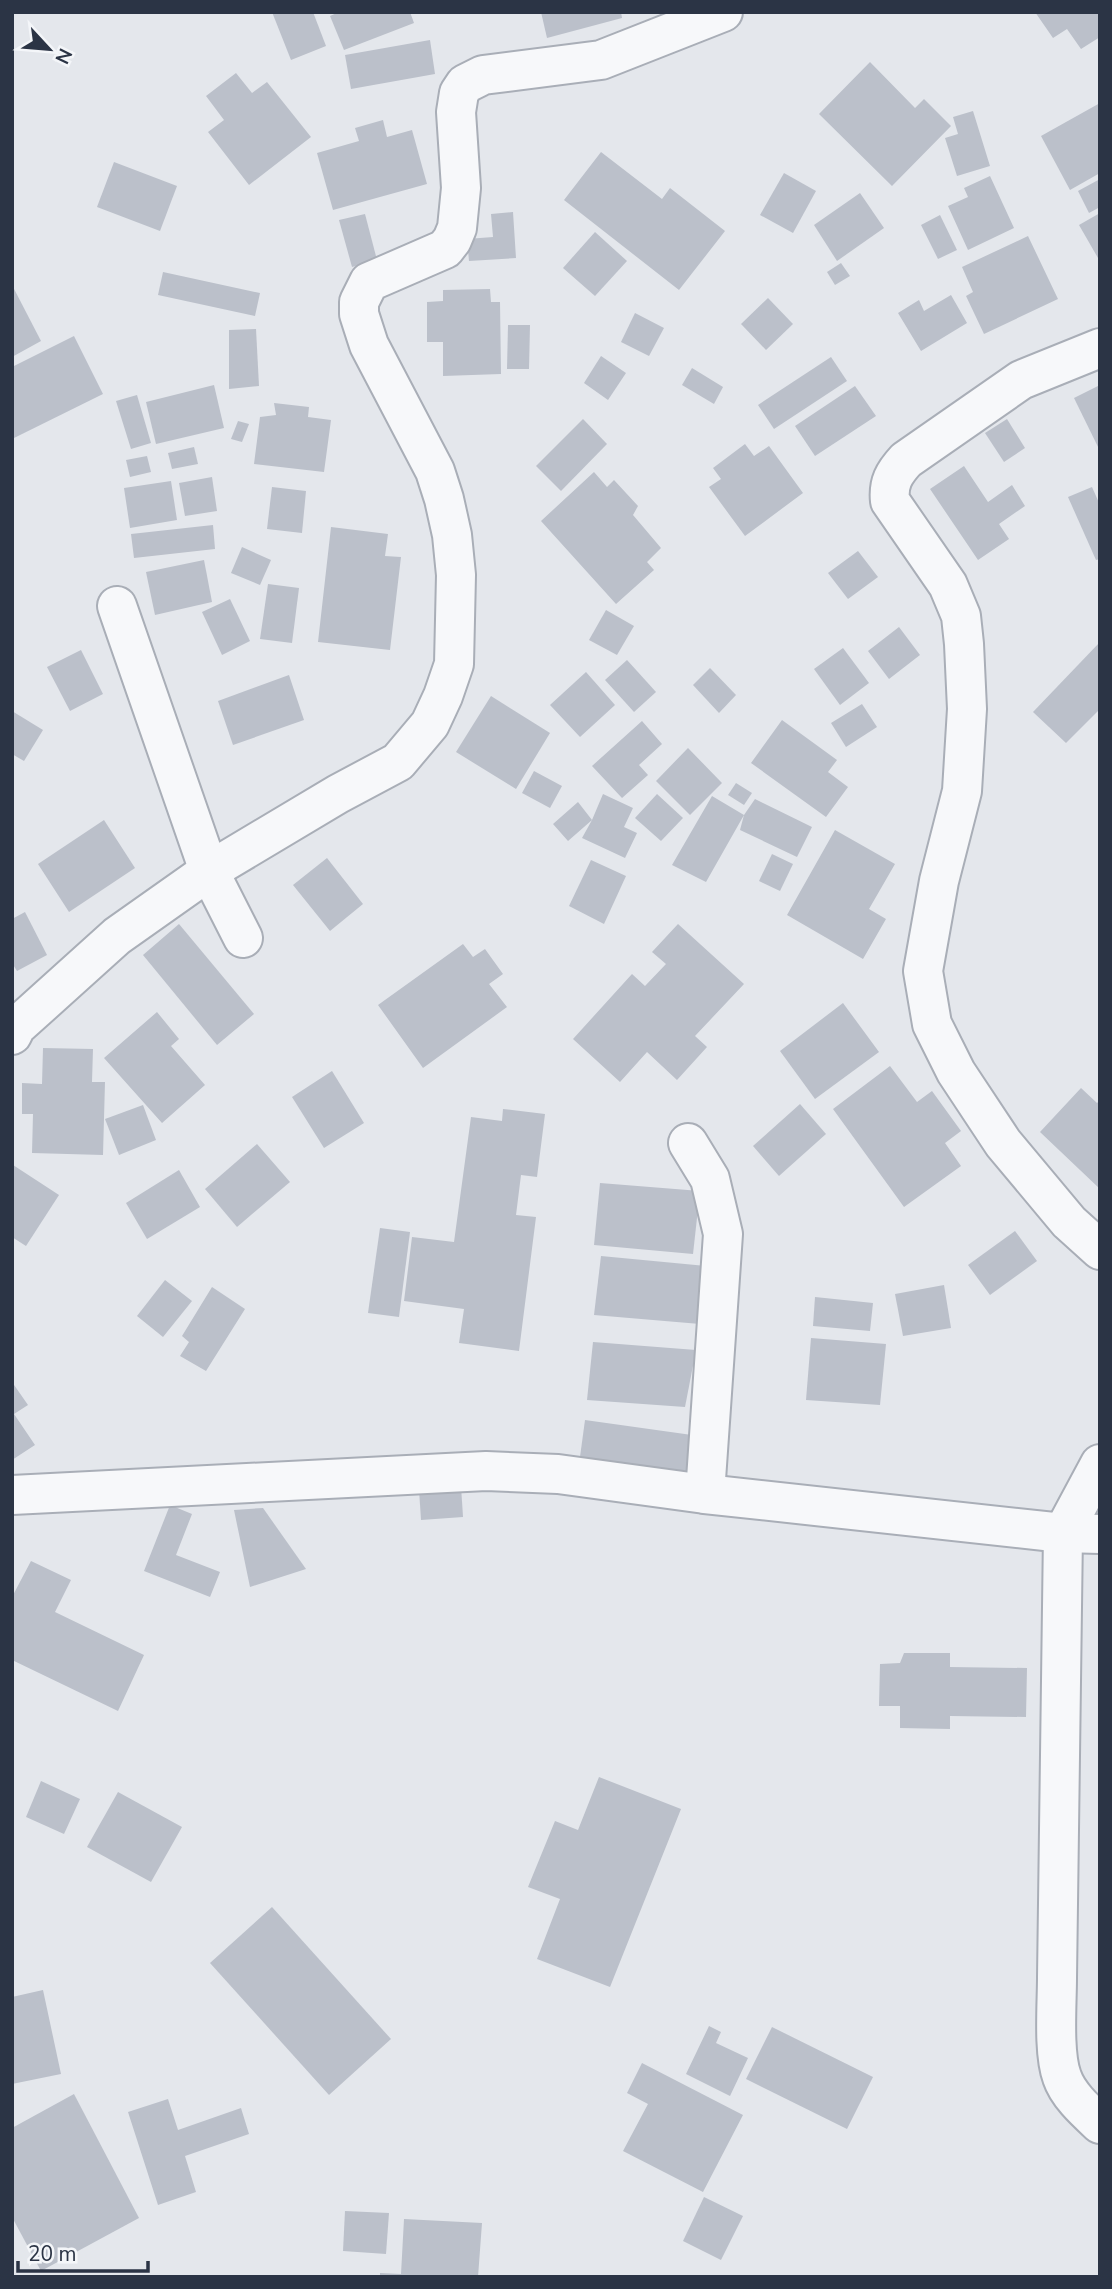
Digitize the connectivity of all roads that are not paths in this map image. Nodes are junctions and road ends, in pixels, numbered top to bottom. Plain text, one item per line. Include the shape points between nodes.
1 (723, 12) edge
2 (1100, 348) edge
3 (117, 606) dead end
4 (209, 871) junction
5 (243, 939) dead end
6 (12, 1035) edge
7 (688, 1143) dead end
8 (1100, 1250) edge
9 (1100, 1464) edge
10 (705, 1494) junction
11 (12, 1495) edge
12 (1081, 1534) edge
13 (1100, 2124) edge

1 - 4 street via 601,60 483,75 458,93 461,188 452,240 445,249 369,282 359,302 369,345 435,471 444,499 456,575 454,664 430,724 398,762
2 - 8 street via 1021,380 906,460 889,487 890,501 948,585 961,616 964,644 967,709 962,791 923,971 932,1024 956,1072 1003,1143 1069,1222
3 - 4 street
4 - 5 street
4 - 6 street via 117,936
7 - 10 street via 710,1179 723,1234
9 - 12 street
10 - 11 street via 558,1474 486,1471
10 - 12 street
12 - 13 street via 1058,2048 1062,2077 1078,2103

